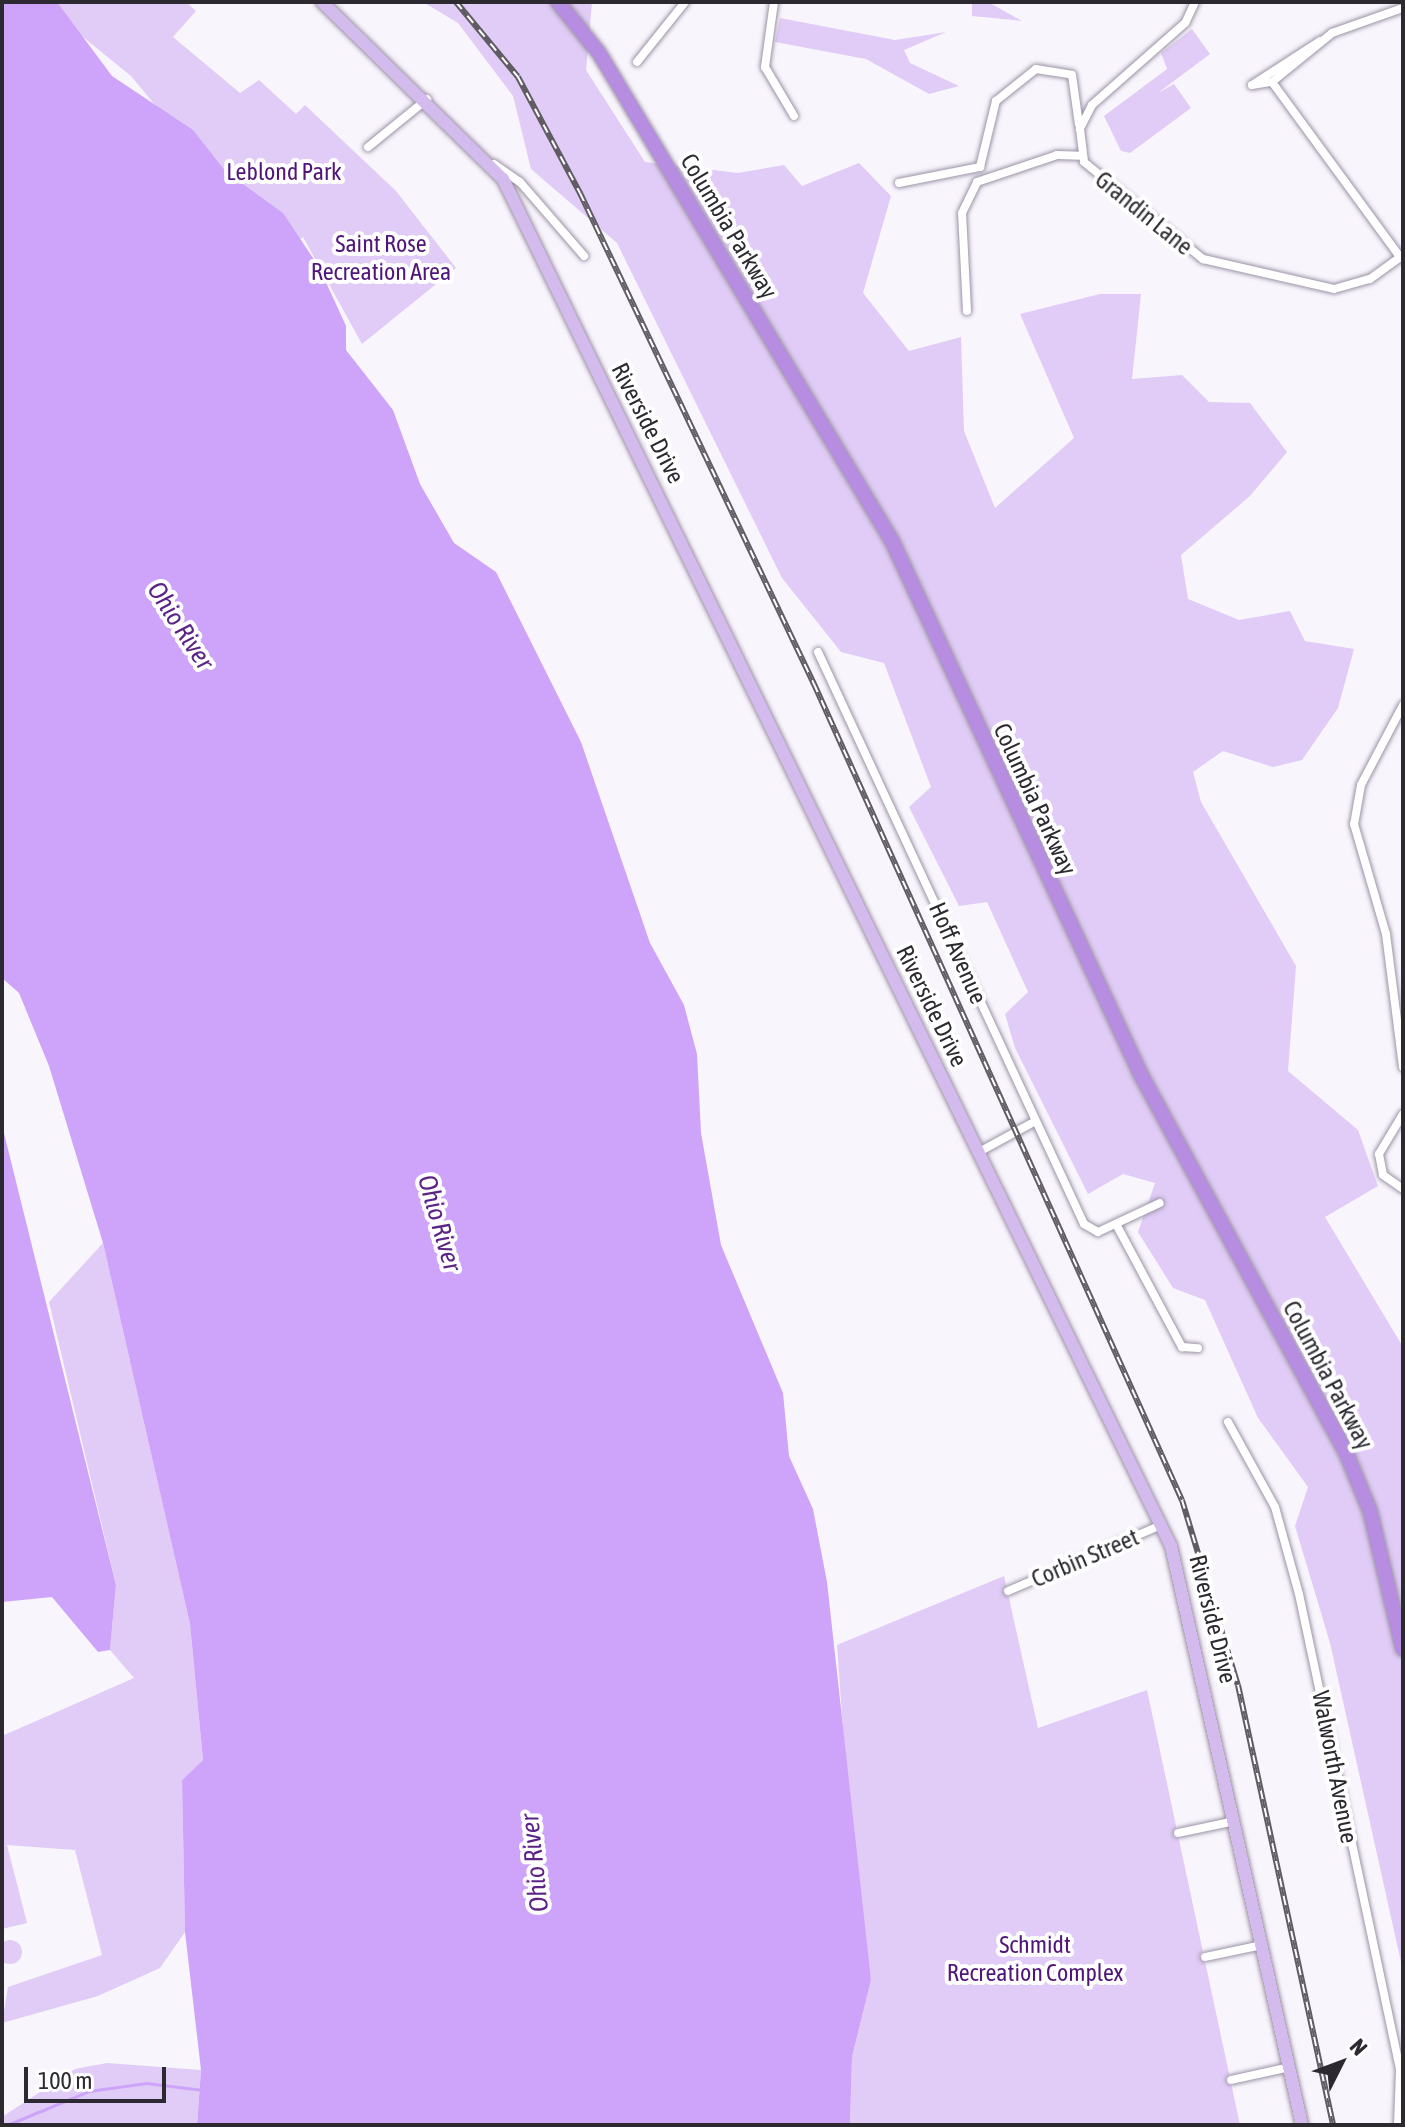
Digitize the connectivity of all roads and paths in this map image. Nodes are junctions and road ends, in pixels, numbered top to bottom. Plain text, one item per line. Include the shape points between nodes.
1 (322, 2) edge
2 (558, 2) edge
3 (685, 2) edge
4 (774, 2) edge
5 (1195, 2) edge
6 (1403, 8) edge
7 (1320, 41) junction
8 (637, 62) dead end
9 (1272, 82) junction
10 (427, 99) junction
11 (794, 116) dead end
12 (1080, 129) junction
13 (368, 147) dead end
14 (1081, 156) junction
15 (493, 164) junction
16 (899, 183) dead end
17 (584, 256) dead end
18 (1402, 256) edge
19 (967, 311) dead end
20 (818, 652) dead end
21 (1403, 705) edge
22 (1403, 1067) edge
23 (1403, 1114) edge
24 (1034, 1122) junction
25 (979, 1152) junction
26 (1403, 1189) edge
27 (1160, 1203) dead end
28 (1114, 1225) junction
29 (1198, 1348) dead end
30 (1228, 1422) dead end
31 (1161, 1525) junction
32 (1008, 1591) dead end
33 (1403, 1649) edge
34 (1236, 1821) junction
35 (1178, 1833) dead end
36 (1262, 1945) junction
37 (1205, 1957) dead end
38 (1290, 2067) junction
39 (1231, 2080) dead end
40 (1302, 2125) edge
41 (1398, 2125) edge

1 - 10 main road, Riverside Drive
2 - 33 highway, Columbia Parkway via 599,53 892,541 1141,1075 1347,1455 1370,1511
3 - 8 street
4 - 11 street via 765,67
5 - 12 street via 1185,23 1106,88
6 - 7 street
7 - 9 street
7 - 9 street via 1252,85
9 - 18 street
10 - 13 street
10 - 15 main road, Riverside Drive
12 - 14 street, Grandin Lane
12 - 16 street, Grandin Lane via 1072,75 1036,69 996,101 980,167
14 - 18 street, Grandin Lane via 1127,203 1203,259 1334,289 1370,279
14 - 19 street via 1057,155 977,182 962,213
15 - 17 street via 520,182
15 - 25 main road, Riverside Drive
20 - 24 street, Hoff Avenue
21 - 22 street via 1361,785 1354,824 1386,934
23 - 26 street via 1379,1154 1383,1175
24 - 25 street
24 - 28 street, Hoff Avenue via 1087,1228
25 - 31 main road, Riverside Drive
27 - 28 street
28 - 29 street via 1182,1347
30 - 41 street, Walworth Avenue via 1275,1507 1299,1594 1400,2070
31 - 32 street, Corbin Street
31 - 34 main road, Riverside Drive via 1186,1589
34 - 35 street
34 - 36 main road, Riverside Drive
36 - 37 street
36 - 38 main road, Riverside Drive
38 - 39 street
38 - 40 main road, Riverside Drive

